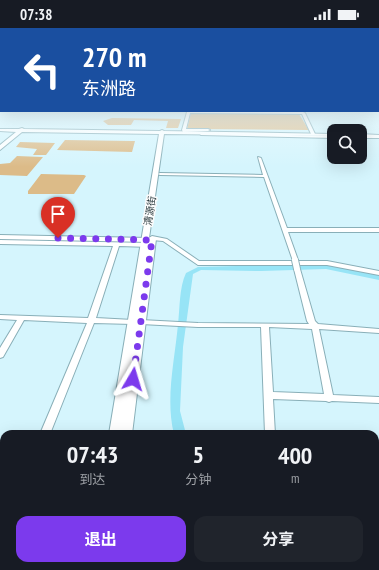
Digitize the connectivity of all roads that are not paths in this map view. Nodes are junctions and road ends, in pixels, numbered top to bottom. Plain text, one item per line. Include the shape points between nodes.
1 (187, 116) edge
2 (304, 116) edge
3 (0, 129) edge
4 (19, 130) junction
5 (184, 131) junction
6 (165, 132) junction
7 (313, 133) junction
8 (327, 134) edge
9 (327, 134) edge
10 (367, 135) edge
11 (379, 135) edge
12 (0, 143) edge
13 (0, 148) edge
14 (259, 158) dead end
15 (160, 174) junction
16 (266, 176) junction
17 (286, 230) junction
18 (379, 230) edge
19 (0, 237) edge
20 (0, 243) edge
21 (148, 243) junction
22 (116, 246) junction
23 (379, 273) edge
24 (0, 317) edge
25 (22, 318) junction
26 (91, 320) junction
27 (137, 322) junction
28 (265, 325) junction
29 (315, 326) junction
30 (379, 331) edge
31 (0, 355) edge
32 (268, 395) junction
33 (329, 399) junction
34 (379, 400) edge
35 (47, 430) edge
36 (116, 430) edge
37 (126, 430) edge
38 (270, 430) edge

1 - 5 street
2 - 7 street
3 - 4 main road
4 - 6 main road
4 - 12 main road
4 - 13 main road
5 - 6 main road
5 - 7 main road
6 - 8 main road
6 - 15 main road, 清源街
6 - 21 main road, 清源街
7 - 9 main road
10 - 11 main road
14 - 16 street
15 - 16 street
15 - 21 main road, 清源街
16 - 17 street
17 - 18 street
17 - 29 street, bridge via 311,321
19 - 21 street
20 - 22 street
21 - 22 street
21 - 23 street via 165,240 198,263 327,263
21 - 27 main road, 清源街
22 - 26 street
24 - 25 street
25 - 26 street
25 - 31 street
26 - 27 street
26 - 35 street
27 - 28 street
27 - 36 main road, 清源街
27 - 37 main road, 清源街
28 - 29 street
28 - 32 street
29 - 30 street
29 - 33 street
32 - 33 street
32 - 38 street
33 - 34 street

